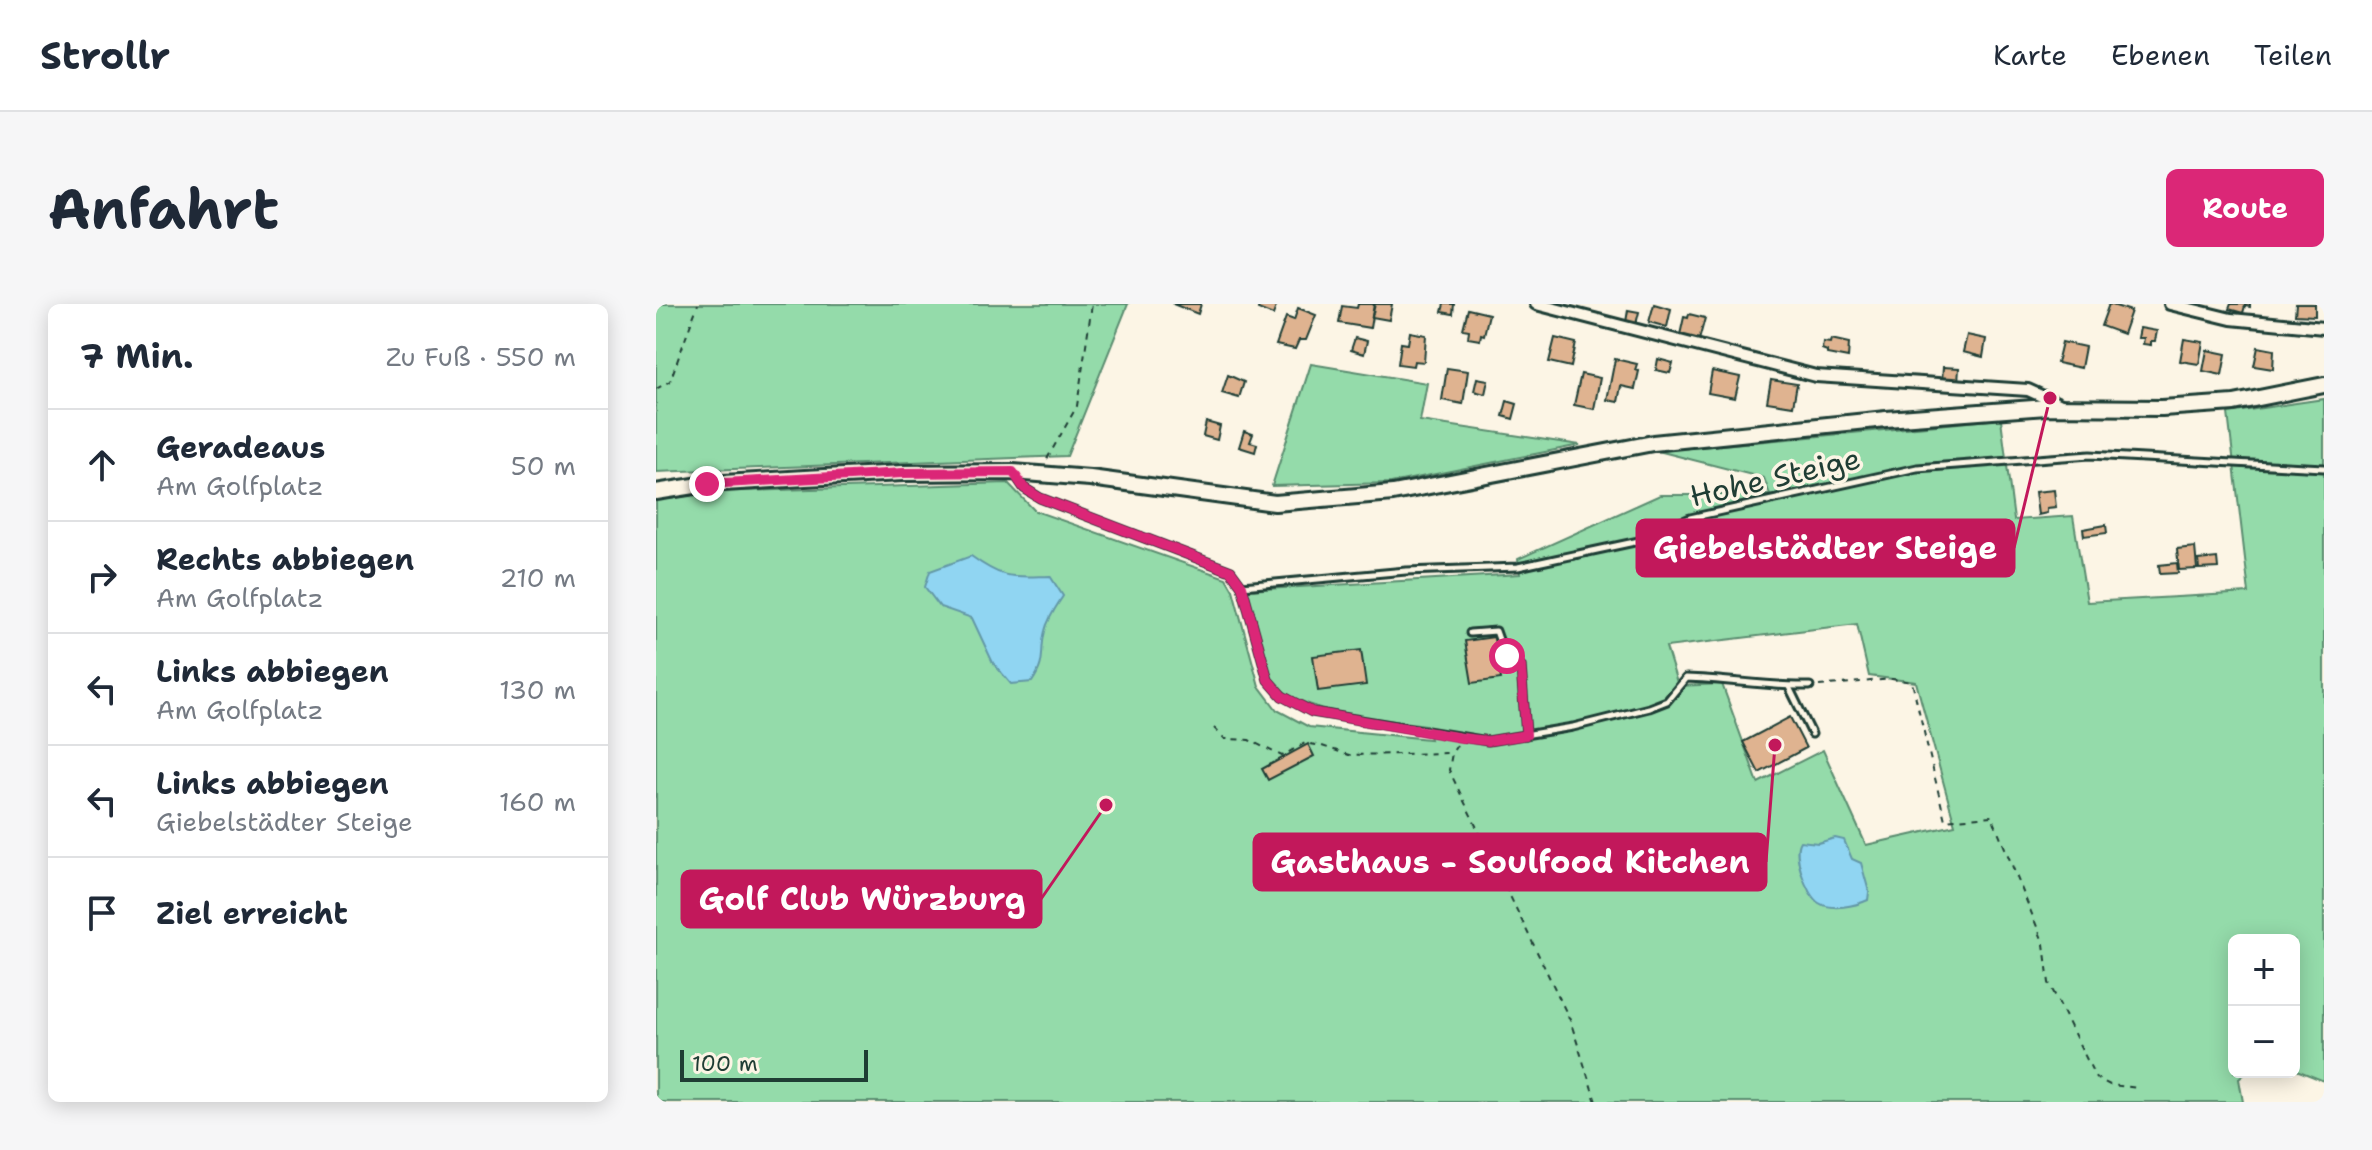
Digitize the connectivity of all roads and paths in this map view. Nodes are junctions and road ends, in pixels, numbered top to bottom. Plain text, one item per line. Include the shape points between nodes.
1 (698, 304) edge
2 (1092, 304) edge
3 (1536, 304) edge
4 (2170, 304) edge
5 (2324, 328) edge
6 (2324, 385) edge
7 (656, 389) edge
8 (2068, 408) junction
9 (2324, 468) edge
10 (1013, 472) junction
11 (1038, 474) junction
12 (656, 492) edge
13 (1242, 586) junction
14 (1470, 633) dead end
15 (1810, 686) joint
16 (1789, 687) junction
17 (1214, 728) dead end
18 (1812, 734) dead end
19 (1526, 735) junction
20 (1462, 738) junction
21 (1452, 753) junction
22 (2140, 1088) dead end
23 (1596, 1102) edge

1 - 7 path via 670,381
2 - 11 path via 1077,406
3 - 8 street via 1816,376 2028,390
4 - 5 street via 2231,319
6 - 8 main road via 2234,403
8 - 11 main road via 1886,419 1653,443 1393,493 1275,503
9 - 13 lane, Hohe Steige via 2090,455 1917,468 1690,518 1639,541 1518,567
10 - 11 main road
10 - 12 main road via 833,476
10 - 13 lane via 1040,498 1231,571
13 - 20 lane via 1268,680 1282,696 1312,712
14 - 19 lane via 1496,631 1503,651 1521,666
15 - 16 lane
15 - 22 path via 1912,682 1945,820 1992,816 2044,944 2049,983 2096,1078
16 - 18 lane
16 - 19 lane via 1686,678 1667,701 1649,708
17 - 21 path via 1225,739 1249,740 1282,756 1305,743 1349,755
19 - 20 lane via 1488,741
20 - 21 path
21 - 23 path via 1449,770 1570,1020

